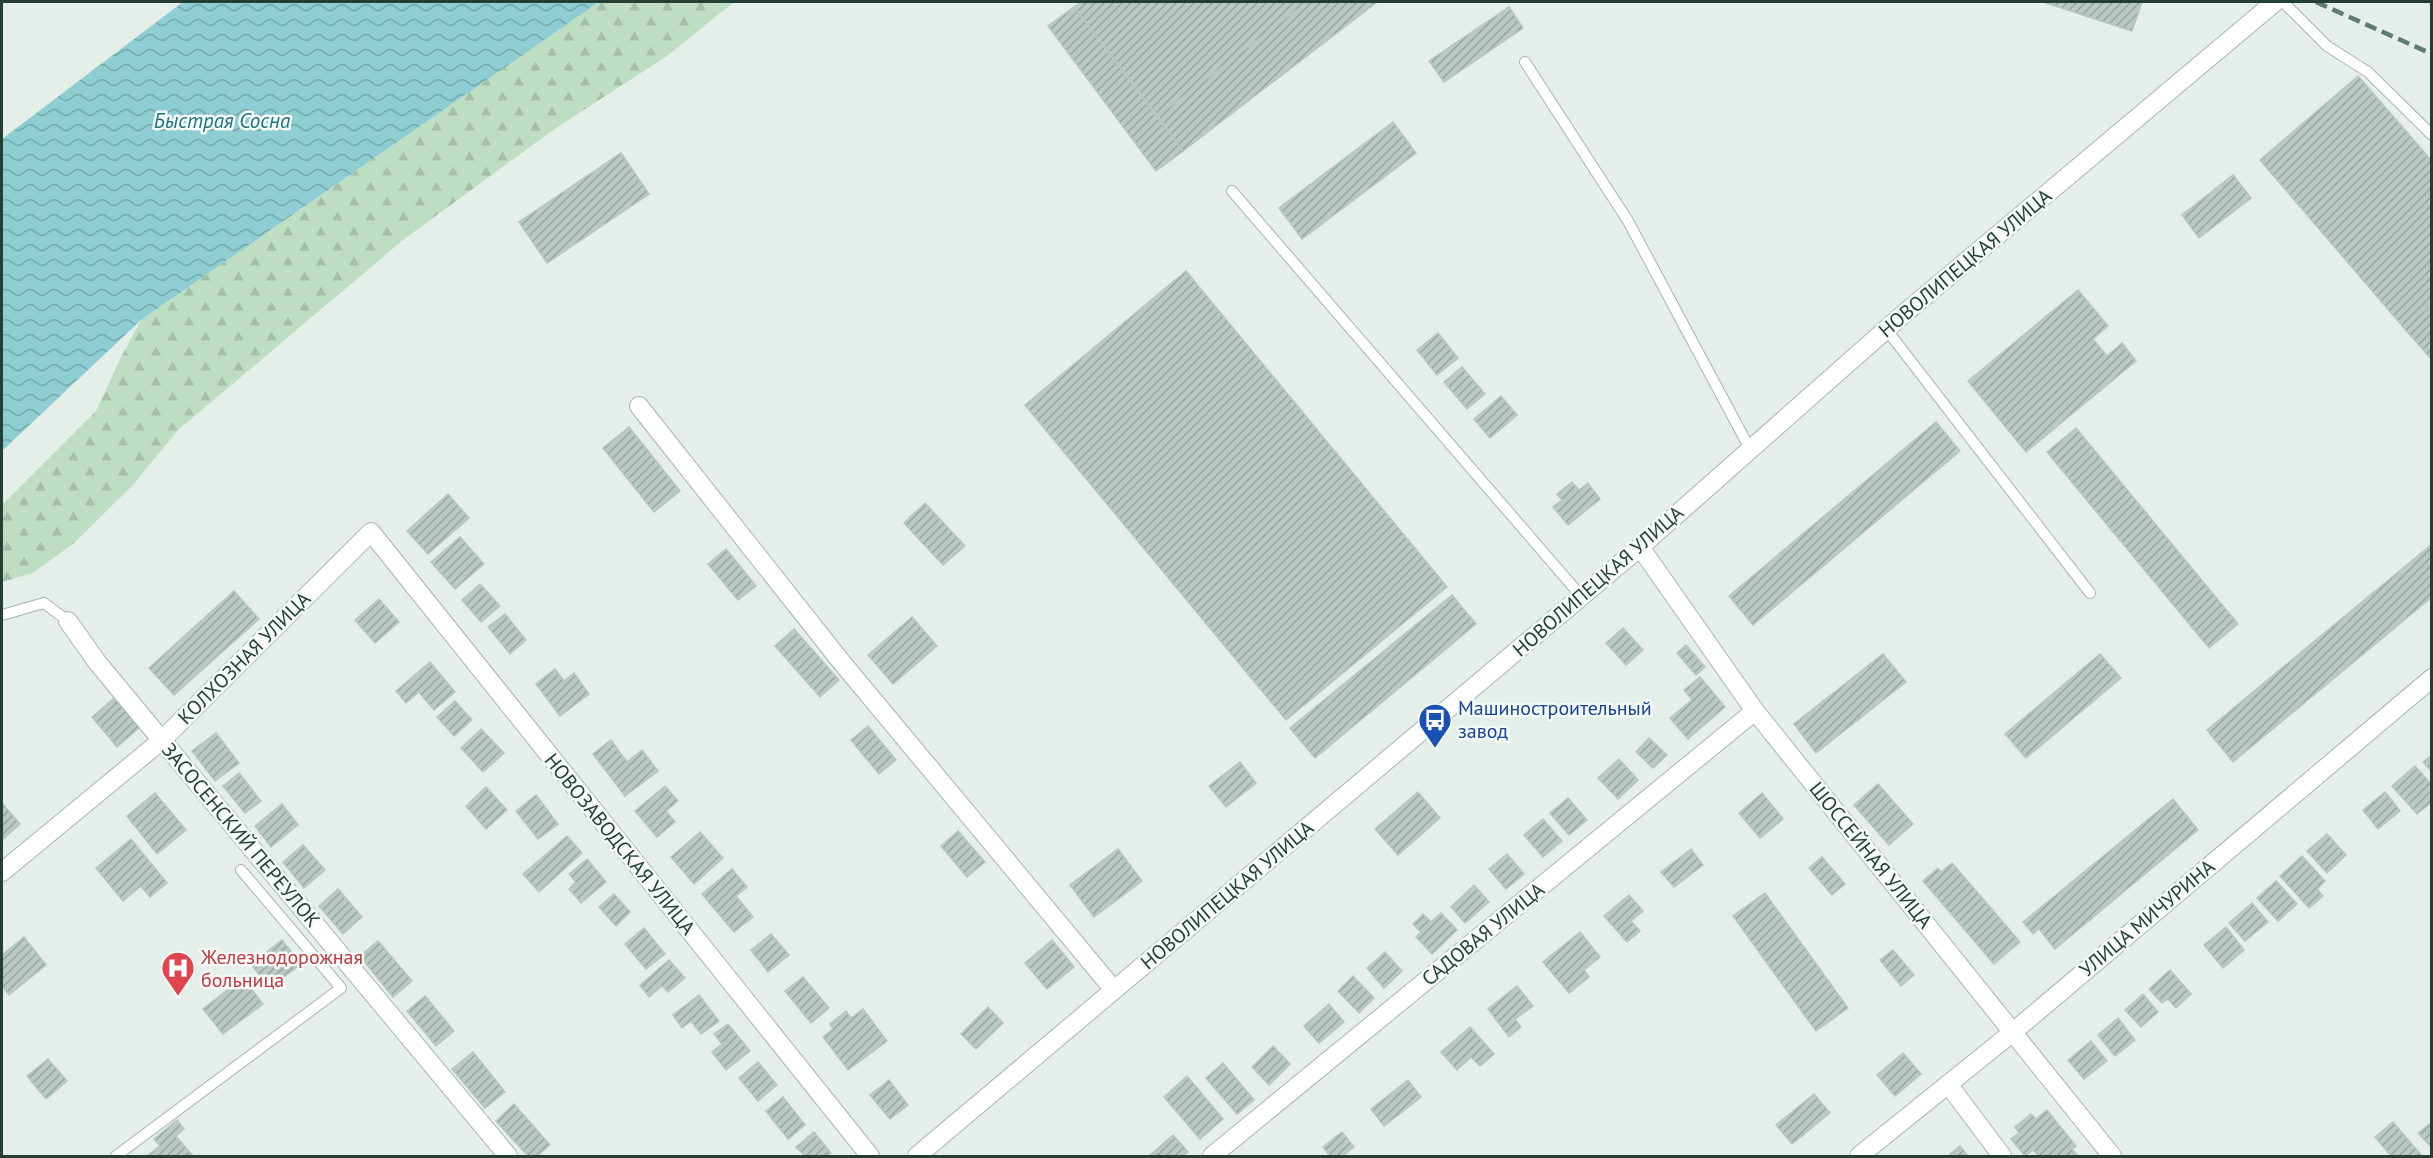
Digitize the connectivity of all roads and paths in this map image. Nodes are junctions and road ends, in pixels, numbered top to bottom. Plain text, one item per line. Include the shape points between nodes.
1 (2275, 2) edge
2 (2283, 2) edge
3 (1524, 62) dead end
4 (2432, 135) edge
5 (1232, 191) dead end
6 (1886, 329) junction
7 (639, 406) dead end
8 (1750, 449) junction
9 (371, 532) joint
10 (1640, 547) junction
11 (2090, 593) dead end
12 (1581, 596) junction
13 (2, 615) edge
14 (68, 621) joint
15 (2432, 678) edge
16 (1755, 711) junction
17 (162, 740) junction
18 (241, 870) dead end
19 (2, 872) edge
20 (1114, 990) junction
21 (2013, 1032) junction
22 (1948, 1084) junction
23 (116, 1156) edge
24 (508, 1156) edge
25 (870, 1156) edge
26 (917, 1156) edge
27 (1212, 1156) edge
28 (1859, 1156) edge
29 (2002, 1156) edge
30 (2112, 1156) edge

1 - 6 street, НОВОЛИПЕЦКАЯ УЛИЦА
2 - 4 lane via 2327,45 2368,72
3 - 8 lane via 1628,221
5 - 12 lane
6 - 8 street, НОВОЛИПЕЦКАЯ УЛИЦА
6 - 11 lane
7 - 20 street via 839,659
8 - 10 street, НОВОЛИПЕЦКАЯ УЛИЦА
9 - 17 street, КОЛХОЗНАЯ УЛИЦА
9 - 25 street, НОВОЗАВОДСКАЯ УЛИЦА
10 - 12 street, НОВОЛИПЕЦКАЯ УЛИЦА
10 - 16 street, ШОССЕЙНАЯ УЛИЦА
12 - 20 street, НОВОЛИПЕЦКАЯ УЛИЦА
13 - 14 lane via 44,603
14 - 17 street, ЗАСОСЕНСКИЙ ПЕРЕУЛОК
15 - 21 street, УЛИЦА МИЧУРИНА
16 - 21 street, ШОССЕЙНАЯ УЛИЦА
16 - 27 street, САДОВАЯ УЛИЦА
17 - 19 street, КОЛХОЗНАЯ УЛИЦА
17 - 24 street, ЗАСОСЕНСКИЙ ПЕРЕУЛОК
18 - 23 lane via 341,988
20 - 26 street, НОВОЛИПЕЦКАЯ УЛИЦА
21 - 22 street, УЛИЦА МИЧУРИНА
21 - 30 street, ШОССЕЙНАЯ УЛИЦА
22 - 28 street, УЛИЦА МИЧУРИНА
22 - 29 street

